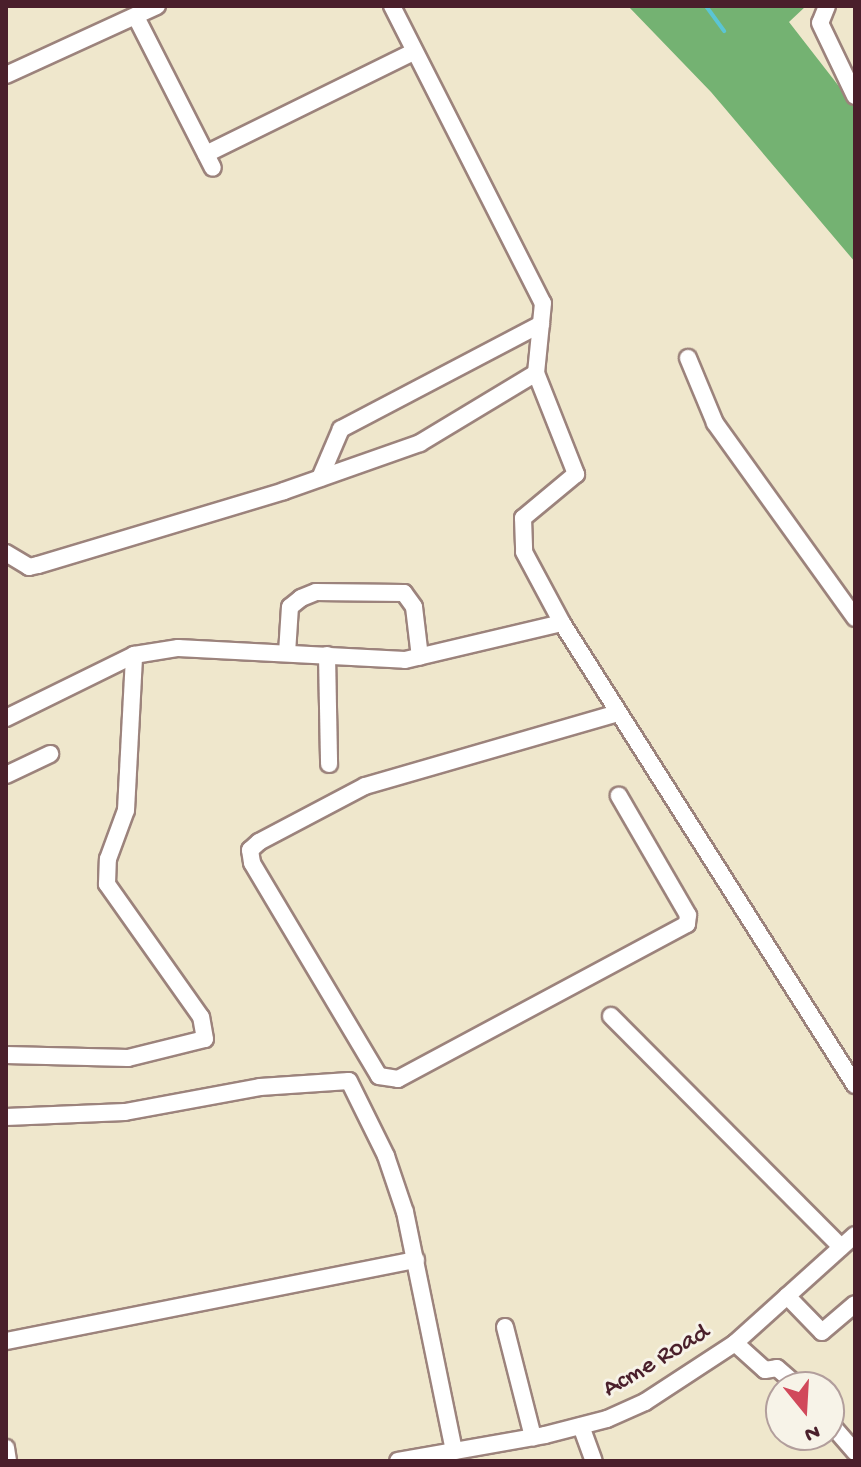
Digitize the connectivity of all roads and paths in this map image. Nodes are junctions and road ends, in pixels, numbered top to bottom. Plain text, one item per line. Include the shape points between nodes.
1 (157, 6) edge
2 (392, 6) edge
3 (827, 6) edge
4 (136, 17) junction
5 (413, 52) junction
6 (6, 75) edge
7 (855, 96) edge
8 (541, 324) junction
9 (688, 358) dead end
10 (536, 373) junction
11 (320, 478) junction
12 (6, 553) edge
13 (855, 618) edge
14 (562, 623) junction
15 (287, 653) junction
16 (134, 655) junction
17 (327, 655) junction
18 (420, 657) junction
19 (618, 713) junction
20 (6, 718) edge
21 (50, 754) dead end
22 (329, 764) dead end
23 (6, 775) edge
24 (619, 796) dead end
25 (611, 1016) dead end
26 (6, 1055) edge
27 (855, 1085) edge
28 (6, 1117) edge
29 (855, 1235) edge
30 (841, 1247) junction
31 (416, 1260) junction
32 (787, 1296) junction
33 (855, 1304) edge
34 (505, 1327) dead end
35 (6, 1341) edge
36 (735, 1343) junction
37 (780, 1371) edge
38 (581, 1426) junction
39 (533, 1437) junction
40 (6, 1448) edge
41 (454, 1451) junction
42 (8, 1461) edge
43 (398, 1461) edge
44 (594, 1461) edge

1 - 4 street
2 - 5 street
3 - 7 street via 820,23
4 - 5 street via 210,161
4 - 6 street
5 - 8 street via 533,277 543,303
8 - 10 street
8 - 11 street via 341,429
9 - 13 street via 715,423
10 - 11 street via 420,443
10 - 14 street via 576,474 523,518 520,532 524,552
11 - 12 street via 38,565 29,567
14 - 18 street
14 - 19 street
15 - 16 street via 178,648
15 - 17 street
15 - 18 street via 290,607 301,598 316,592 404,593 414,607
16 - 20 street
16 - 26 street via 126,810 108,859 107,884 201,1017 205,1039 128,1058
17 - 18 street
17 - 22 street
19 - 24 street via 365,786 259,842 250,850 252,863 379,1076 398,1079 687,924 688,915
19 - 27 street
21 - 23 street
25 - 30 street
28 - 31 street via 125,1112 260,1087 349,1081 386,1156
29 - 30 street, Acme Road
30 - 32 street, Acme Road
31 - 35 street
31 - 41 street
32 - 33 street via 822,1332
32 - 36 street, Acme Road
34 - 39 street
36 - 37 street via 765,1370
36 - 38 street, Acme Road via 645,1402
38 - 39 street, Acme Road
38 - 44 street
39 - 41 street, Acme Road
40 - 42 street
41 - 43 street, Acme Road

